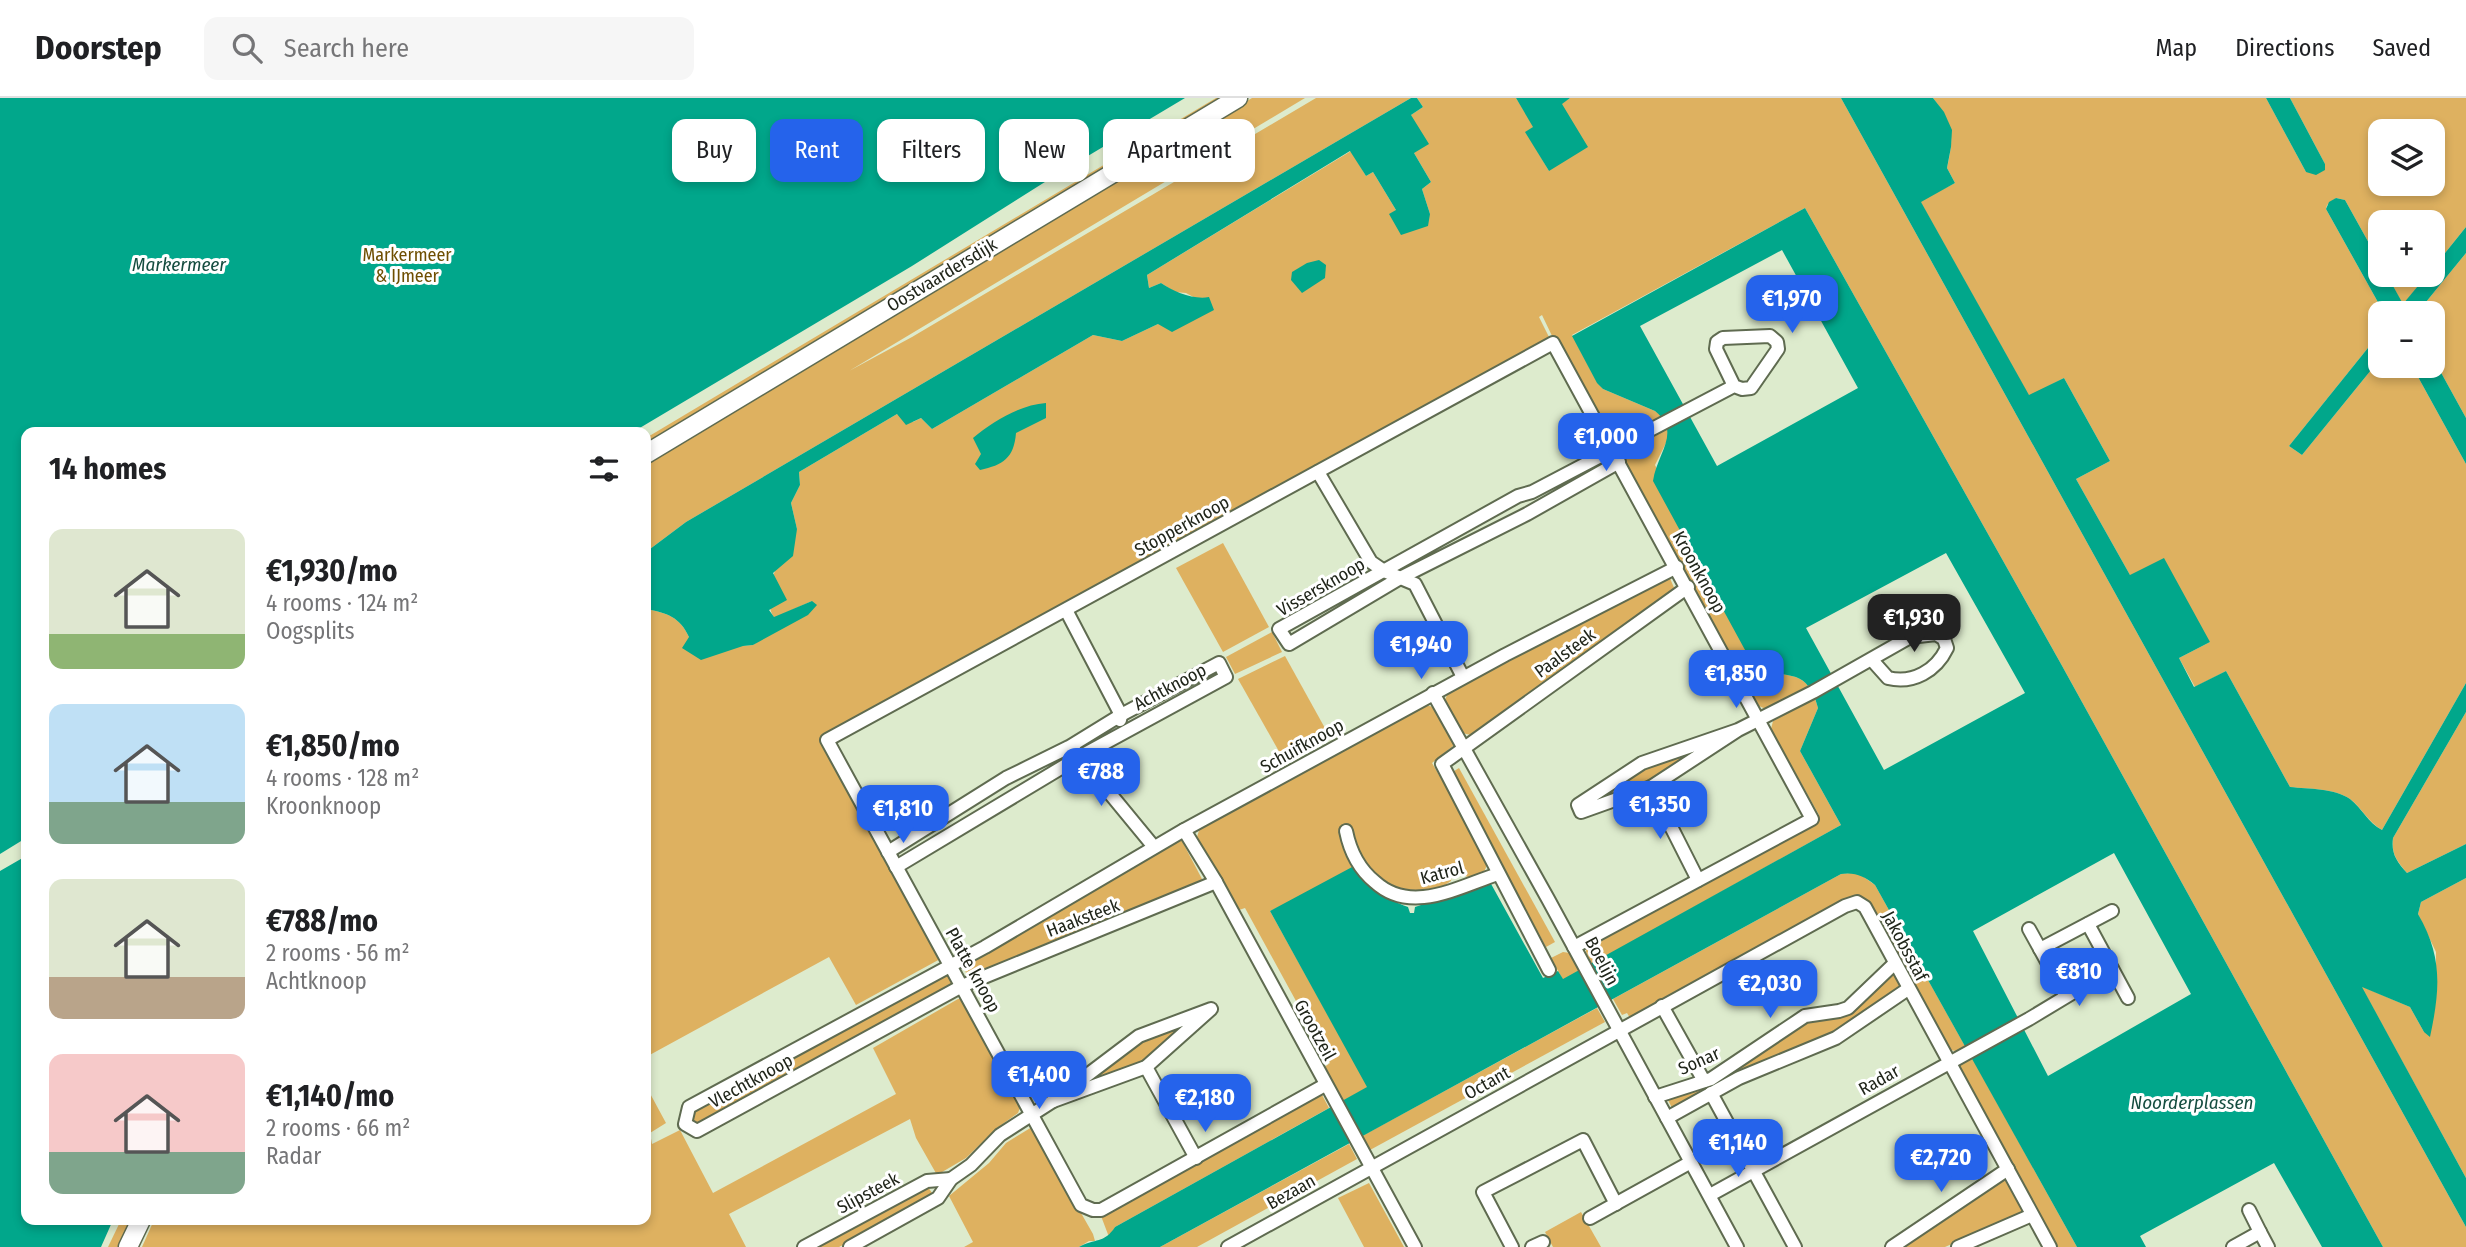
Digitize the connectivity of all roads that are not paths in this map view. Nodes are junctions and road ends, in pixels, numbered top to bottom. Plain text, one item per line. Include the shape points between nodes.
1 (1238, 98) edge
2 (1553, 343) joint
3 (1734, 386) junction
4 (651, 451) edge
5 (1616, 456) junction
6 (1318, 472) junction
7 (1677, 567) junction
8 (1384, 571) junction
9 (1400, 578) junction
10 (1688, 587) junction
11 (1066, 610) junction
12 (1871, 659) junction
13 (1463, 677) junction
14 (1433, 694) junction
15 (1121, 715) junction
16 (1760, 719) junction
17 (1738, 730) junction
18 (1119, 734) junction
19 (827, 740) joint
20 (1069, 747) junction
21 (1464, 749) junction
22 (1082, 756) junction
23 (1651, 787) junction
24 (1184, 830) junction
25 (1346, 831) dead end
26 (1154, 847) junction
27 (888, 852) junction
28 (895, 867) junction
29 (1498, 874) junction
30 (1698, 880) junction
31 (1216, 883) junction
32 (2112, 911) dead end
33 (2088, 923) junction
34 (2029, 929) dead end
35 (2040, 948) junction
36 (1577, 953) junction
37 (1894, 964) junction
38 (949, 965) junction
39 (2112, 969) junction
40 (1549, 970) dead end
41 (962, 986) junction
42 (1908, 989) junction
43 (2066, 996) junction
44 (2128, 998) dead end
45 (1662, 1006) junction
46 (1619, 1030) junction
47 (1954, 1059) junction
48 (1146, 1067) junction
49 (1704, 1082) junction
50 (1328, 1090) junction
51 (1712, 1093) junction
52 (1655, 1097) junction
53 (1053, 1101) junction
54 (1032, 1114) junction
55 (1667, 1118) junction
56 (1196, 1158) junction
57 (1691, 1162) junction
58 (1371, 1167) junction
59 (2008, 1169) junction
60 (1752, 1171) junction
61 (951, 1179) junction
62 (1710, 1195) junction
63 (1616, 1204) junction
64 (2249, 1210) dead end
65 (2032, 1214) junction
66 (1590, 1219) dead end
67 (139, 1225) edge
68 (2260, 1232) junction
69 (128, 1247) edge
70 (804, 1247) edge
71 (850, 1247) edge
72 (1228, 1247) edge
73 (1415, 1247) edge
74 (1512, 1247) edge
75 (1737, 1247) edge
76 (1795, 1247) edge
77 (1892, 1247) edge
78 (1958, 1247) edge
79 (2050, 1247) edge
80 (2233, 1247) edge
81 (2268, 1247) edge

1 - 4 main road, Oostvaardersdijk
2 - 5 street, Kroonknoop
2 - 6 street, Stopperknoop
3 - 3 street via 1751,388 1778,349 1770,336 1717,342
3 - 5 street
5 - 7 street, Kroonknoop
5 - 8 street, Vissersknoop via 1518,496
5 - 9 street, Vissersknoop via 1528,514
6 - 8 street via 1371,562
6 - 11 street, Stopperknoop
7 - 10 street, Kroonknoop
7 - 13 street, Schuifknoop
8 - 9 street
8 - 9 street, Vissersknoop via 1279,629 1289,644
9 - 13 street via 1415,584
10 - 16 street, Kroonknoop
10 - 21 street, Paalsteek
11 - 15 street
11 - 19 street, Stopperknoop
12 - 12 street via 1910,637 1926,634 1944,639 1947,648 1936,666 1906,680 1888,678
12 - 16 street
13 - 14 street, Schuifknoop
14 - 21 street, Boelijn
14 - 24 street, Schuifknoop
15 - 18 street
15 - 18 street, Achtknoop via 1219,663 1226,677
15 - 20 street, Achtknoop
16 - 17 street
16 - 30 street, Kroonknoop via 1812,819
17 - 23 street
17 - 23 street via 1642,763 1577,806 1581,812
18 - 22 street, Achtknoop
19 - 27 street, Platte knoop
20 - 22 street
20 - 27 street, Achtknoop via 1006,778
21 - 29 street, Katrol via 1441,764
21 - 36 street, Boelijn
22 - 26 street
22 - 28 street, Achtknoop
23 - 30 street
24 - 26 street, Schuifknoop
24 - 31 street, Grootzeil
25 - 29 street, Katrol via 1363,872 1383,890 1401,898 1428,897
26 - 38 street, Schuifknoop
27 - 28 street, Platte knoop
28 - 38 street, Platte knoop
29 - 40 street, Katrol
30 - 36 street
31 - 41 street, Haaksteek
31 - 50 street, Grootzeil
32 - 33 street
33 - 35 street
33 - 39 street
34 - 35 street
35 - 43 street
36 - 46 street, Boelijn
37 - 42 street, Jakobsstaf
37 - 45 street, Jakobsstaf via 1865,907 1857,902
37 - 49 street, Sonar via 1848,1007 1805,1016
38 - 41 street, Platte knoop
38 - 41 street, Vlechtknoop via 689,1107 685,1124 697,1131
39 - 43 street, Radar
39 - 44 street
41 - 54 street, Platte knoop
42 - 47 street, Jakobsstaf
42 - 51 street, Sonar via 1836,1038
43 - 47 street, Radar
45 - 46 street, Jakobsstaf
45 - 49 street
46 - 52 street, Boelijn
46 - 58 street, Octant
47 - 59 street, Jakobsstaf
47 - 60 street, Radar
48 - 53 street
48 - 53 street via 1211,1009 1139,1035
48 - 56 street
49 - 52 street, Sonar
50 - 56 street
50 - 58 street, Grootzeil
51 - 55 street, Sonar
51 - 60 street
52 - 55 street, Boelijn
53 - 54 street, Slipsteek
54 - 56 street, Platte knoop via 1080,1205 1093,1210 1101,1210
54 - 61 street, Slipsteek via 1000,1135
55 - 57 street, Boelijn
57 - 62 street, Boelijn
57 - 63 street
58 - 72 street, Bezaan
58 - 73 street, Grootzeil
59 - 65 street, Jakobsstaf
59 - 77 street
60 - 62 street, Radar
60 - 76 street
61 - 70 street, Slipsteek via 928,1181
61 - 71 street, Slipsteek via 938,1198
62 - 75 street, Boelijn
63 - 66 street
63 - 74 street via 1583,1140 1483,1192
64 - 68 street
65 - 78 street
65 - 79 street, Jakobsstaf
67 - 69 main road
68 - 80 street
68 - 81 street

